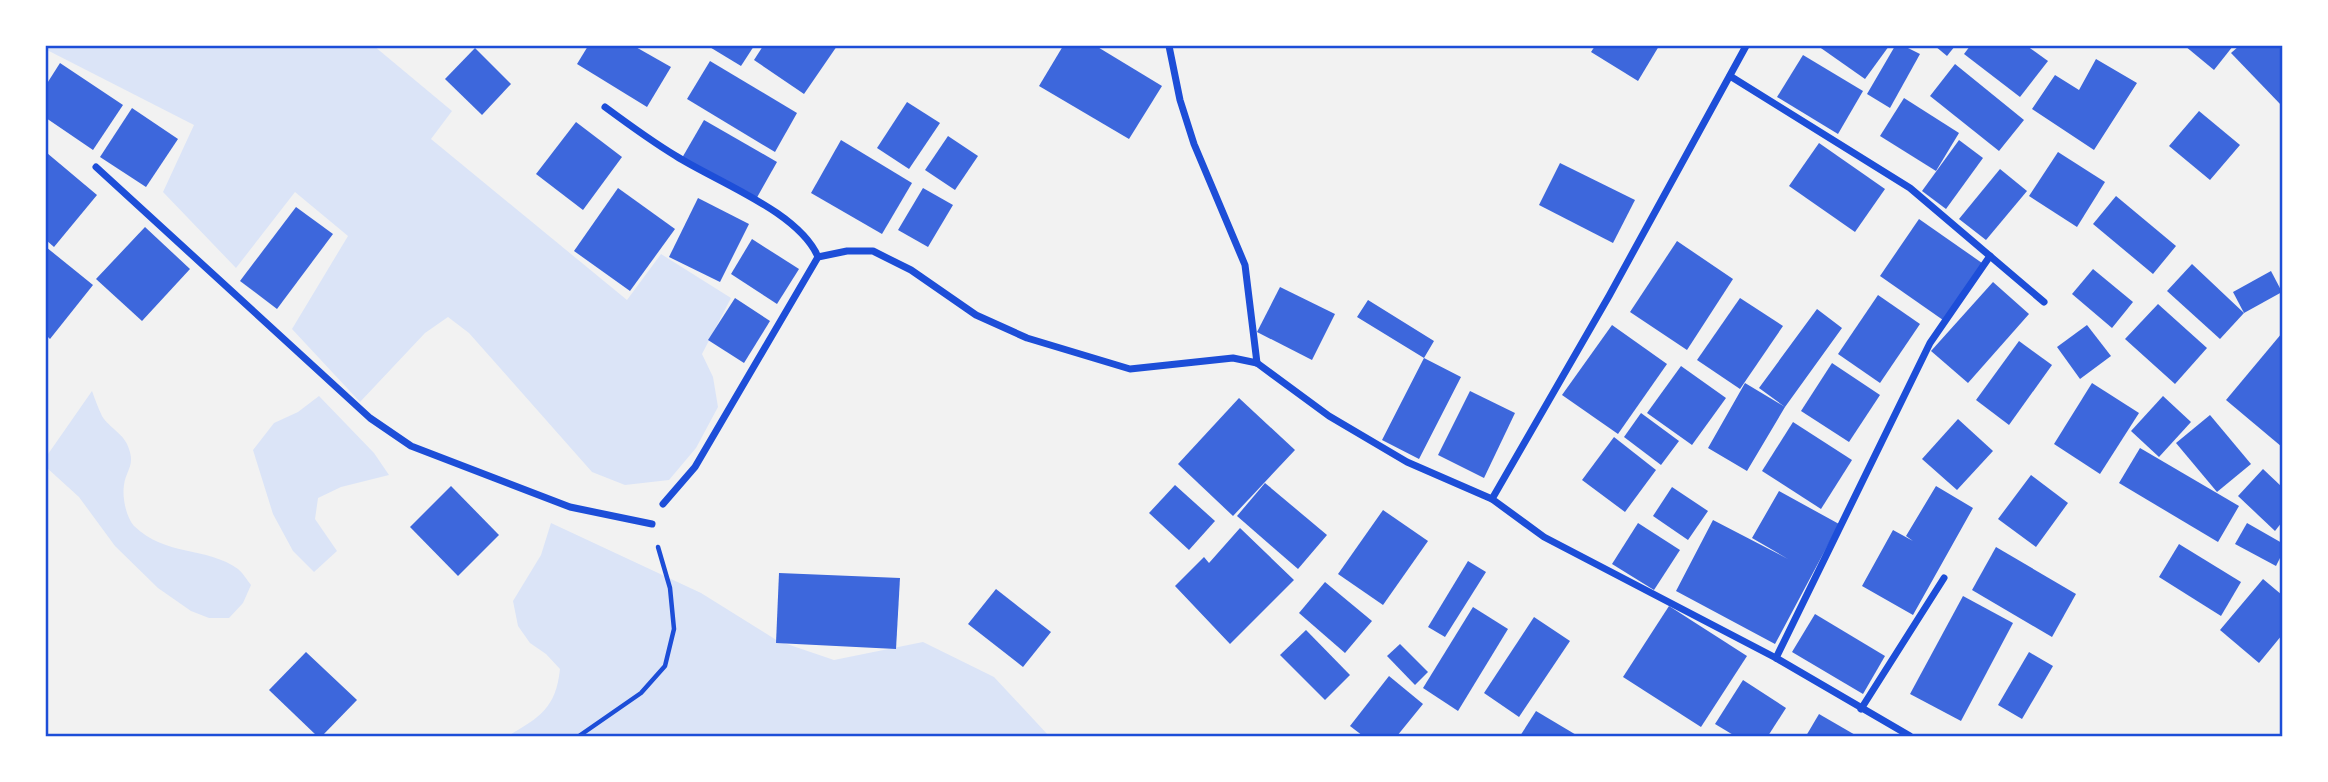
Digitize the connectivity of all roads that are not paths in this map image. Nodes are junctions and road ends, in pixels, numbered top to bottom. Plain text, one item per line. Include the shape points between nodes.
1 (1169, 46) edge
2 (1746, 46) edge
3 (1730, 76) junction
4 (605, 107) dead end
5 (96, 167) dead end
6 (1990, 256) junction
7 (818, 257) junction
8 (2044, 302) dead end
9 (1257, 363) junction
10 (1492, 499) junction
11 (663, 504) dead end
12 (652, 524) road end
13 (1944, 578) dead end
14 (1776, 658) junction
15 (1861, 709) junction
16 (1910, 737) edge

1 - 9 street via 1194,144 1245,265
2 - 3 street
3 - 6 street via 1910,188
3 - 10 street
4 - 7 street via 676,157 791,222 813,244
5 - 12 street via 370,418 411,446 570,507
6 - 8 street
6 - 14 street via 1930,342
7 - 9 street via 873,251 911,270 976,315 1027,338 1130,369 1233,358
7 - 11 street via 695,467
9 - 10 street via 1329,416 1407,462
10 - 14 street via 1544,537
13 - 15 street
14 - 15 street
15 - 16 street

